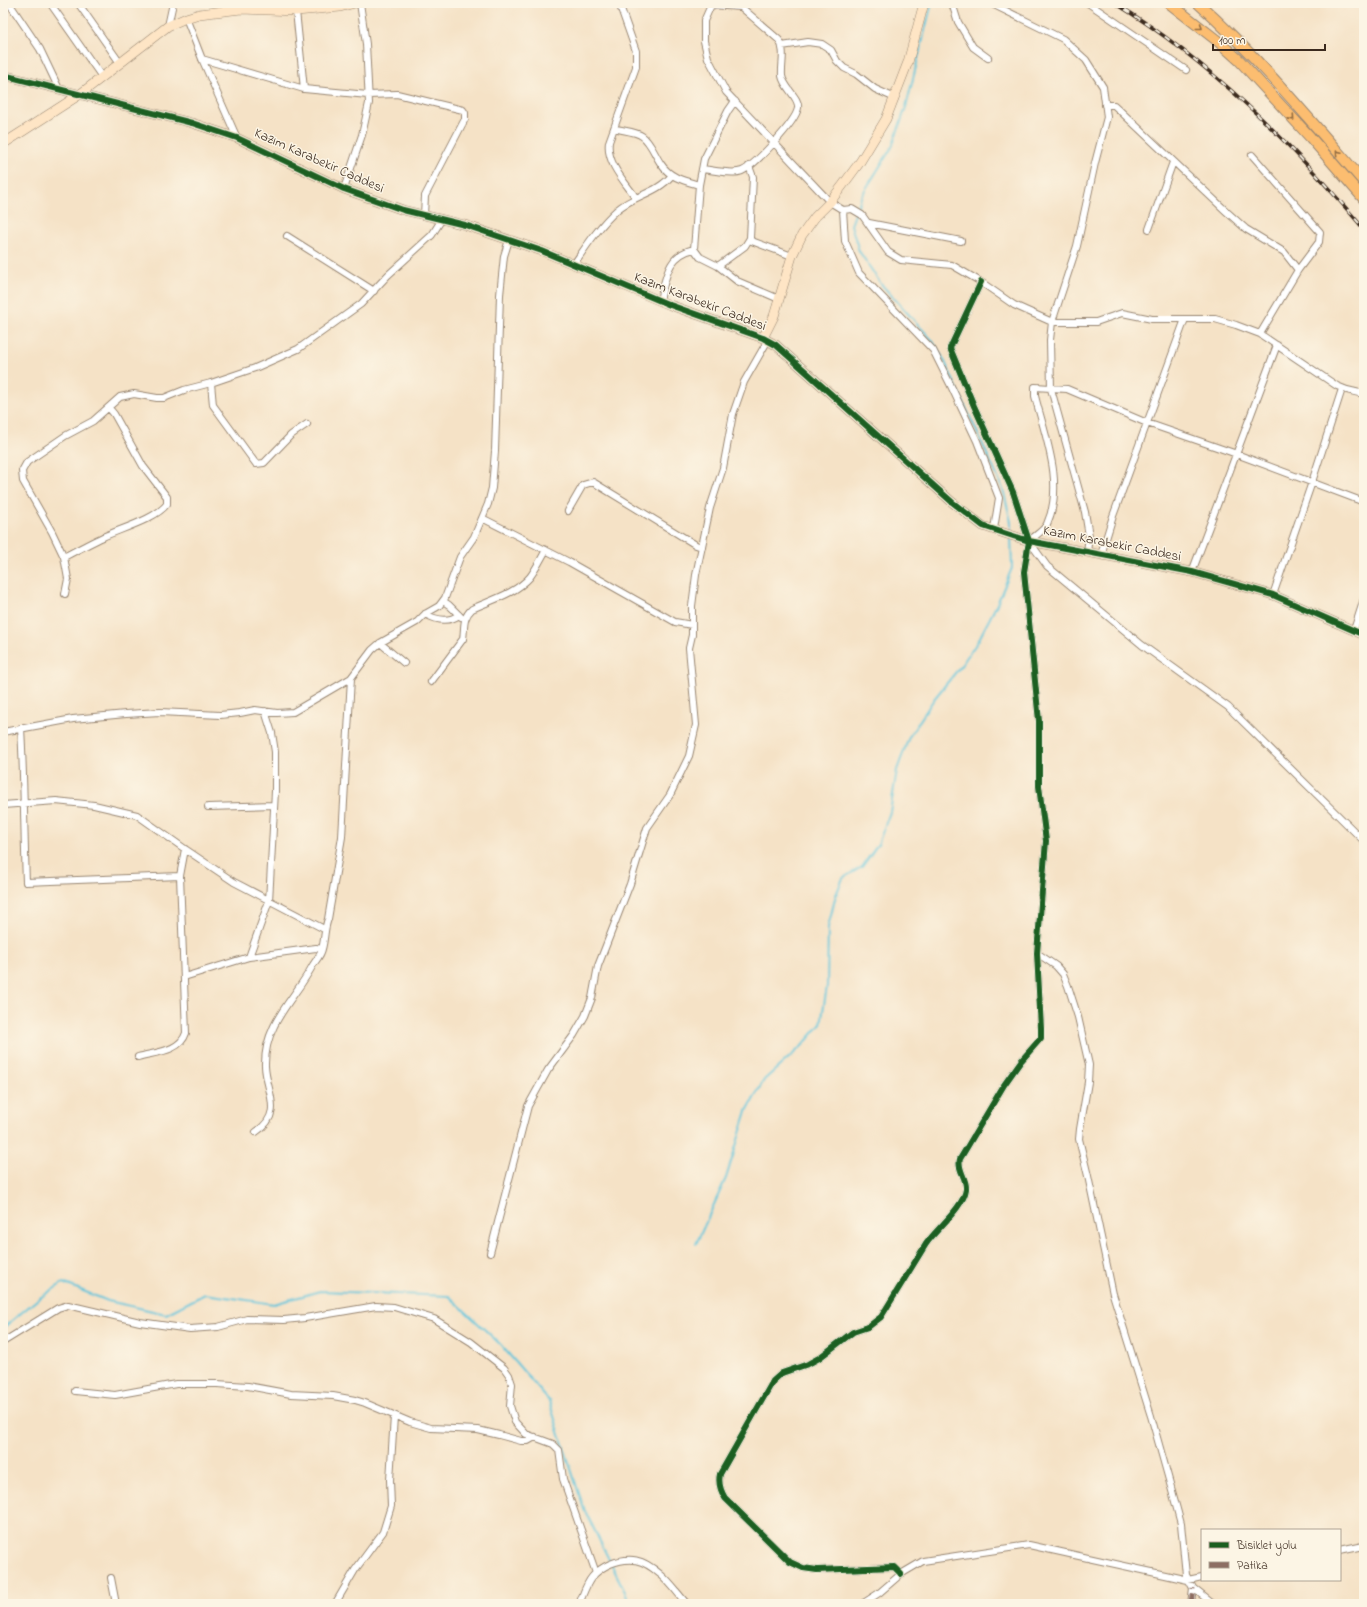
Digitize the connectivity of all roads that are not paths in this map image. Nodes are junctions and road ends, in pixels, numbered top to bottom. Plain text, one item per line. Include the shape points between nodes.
1 (9, 3) edge
2 (50, 3) edge
3 (78, 3) edge
4 (173, 3) edge
5 (355, 3) edge
6 (360, 3) edge
7 (619, 3) edge
8 (924, 3) edge
9 (952, 3) edge
10 (1088, 3) edge
11 (1169, 3) edge
12 (1198, 3) edge
13 (712, 4) edge
14 (735, 4) edge
15 (994, 4) edge
16 (300, 8) edge
17 (186, 18) junction
18 (168, 26) junction
19 (782, 46) junction
20 (988, 58) dead end
21 (202, 59) junction
22 (120, 63) junction
23 (1186, 70) dead end
24 (3, 74) edge
25 (102, 77) junction
26 (59, 89) junction
27 (304, 89) junction
28 (79, 95) junction
29 (368, 95) junction
30 (895, 98) junction
31 (735, 101) junction
32 (1105, 105) junction
33 (614, 128) junction
34 (237, 138) junction
35 (775, 142) junction
36 (3, 144) edge
37 (1252, 155) dead end
38 (1173, 162) junction
39 (749, 166) junction
40 (702, 168) junction
41 (672, 175) junction
42 (1364, 182) edge
43 (699, 185) junction
44 (344, 189) junction
45 (636, 198) junction
46 (1364, 199) edge
47 (830, 202) junction
48 (843, 210) junction
49 (424, 215) junction
50 (442, 219) junction
51 (869, 223) junction
52 (1149, 229) dead end
53 (288, 236) dead end
54 (509, 240) junction
55 (749, 240) junction
56 (961, 241) dead end
57 (694, 249) junction
58 (792, 256) junction
59 (574, 264) junction
60 (718, 266) junction
61 (1298, 270) junction
62 (981, 282) junction
63 (374, 291) junction
64 (779, 299) junction
65 (660, 300) junction
66 (1185, 319) junction
67 (1052, 322) junction
68 (1260, 334) junction
69 (765, 339) junction
70 (1277, 345) junction
71 (211, 383) junction
72 (1051, 389) junction
73 (1342, 389) junction
74 (1364, 394) edge
75 (108, 408) junction
76 (1148, 423) junction
77 (306, 424) dead end
78 (1237, 454) junction
79 (1312, 482) junction
80 (1364, 502) edge
81 (568, 511) dead end
82 (482, 518) junction
83 (994, 529) junction
84 (1029, 541) junction
85 (702, 547) junction
86 (546, 550) junction
87 (1087, 552) junction
88 (1101, 555) junction
89 (64, 557) junction
90 (1192, 572) junction
91 (65, 594) dead end
92 (1272, 596) junction
93 (1364, 599) edge
94 (442, 601) junction
95 (426, 614) junction
96 (459, 615) junction
97 (464, 620) junction
98 (692, 625) junction
99 (1354, 630) junction
100 (1364, 635) edge
101 (380, 643) junction
102 (404, 664) dead end
103 (351, 678) junction
104 (431, 682) dead end
105 (265, 711) junction
106 (21, 728) junction
107 (3, 732) edge
108 (23, 803) junction
109 (3, 805) edge
110 (274, 805) junction
111 (208, 807) dead end
112 (1364, 841) edge
113 (185, 849) junction
114 (180, 876) junction
115 (269, 901) junction
116 (324, 929) junction
117 (322, 949) junction
118 (1037, 953) junction
119 (249, 957) junction
120 (184, 977) junction
121 (138, 1057) dead end
122 (256, 1132) dead end
123 (490, 1253) dead end
124 (3, 1342) edge
125 (75, 1391) dead end
126 (394, 1416) junction
127 (535, 1437) junction
128 (1364, 1546) edge
129 (1341, 1550) edge
130 (898, 1572) junction
131 (596, 1573) junction
132 (1187, 1577) junction
133 (1201, 1577) edge
134 (111, 1578) dead end
135 (1193, 1588) junction
136 (116, 1604) edge
137 (335, 1604) edge
138 (579, 1604) edge
139 (687, 1604) edge
140 (862, 1604) edge
141 (1191, 1604) edge
142 (1213, 1604) edge

1 - 26 street via 40,49
2 - 25 street
3 - 22 street
4 - 18 street
5 - 16 street via 340,7
6 - 29 street via 366,44
7 - 33 street via 637,59
8 - 30 street
9 - 20 street via 958,22 973,47
10 - 23 street
11 -> 46 main road via 1220,42 1238,60
42 -> 12 main road via 1276,81
13 - 14 street
13 - 31 street via 704,21 704,41 708,58 726,92
14 - 19 street via 777,38
15 - 32 street via 1064,40 1086,60 1102,88
16 - 17 street via 241,9
16 - 27 street
17 - 18 street
17 - 21 street
18 - 22 street
19 - 30 street via 808,42 822,44 831,50 844,68 875,89
19 - 35 street via 783,78 796,98 798,109
21 - 27 street
21 - 34 street
22 - 25 street
24 - 26 street, Kazım Karabekir Caddesi
25 - 28 street
26 - 28 street, Kazım Karabekir Caddesi
27 - 29 street
28 - 34 street, Kazım Karabekir Caddesi via 192,123
28 - 36 street
29 - 44 street via 362,135
29 - 49 street via 397,94 461,109 465,113 466,119 426,196
30 - 47 street via 872,143
31 - 35 street
31 - 40 street via 712,142
32 - 38 street via 1114,105
32 - 67 street via 1107,117 1077,246
33 - 41 street via 642,136 661,164
33 - 45 street via 609,142 610,158
34 - 44 street, Kazım Karabekir Caddesi
35 - 39 street
35 - 47 street
37 - 61 street via 1320,232 1319,242
38 - 52 street
38 - 61 street via 1246,229 1284,252
39 - 40 street via 742,172 734,173
39 - 55 street via 754,177
40 - 43 street
41 - 43 street
41 - 45 street via 666,182
43 - 57 street
44 - 49 street, Kazım Karabekir Caddesi
45 - 59 street via 618,210 597,232
47 - 48 street
47 - 58 street via 807,226
48 - 51 street via 852,208
48 - 83 street via 845,241 859,273 933,350 951,386 999,498
49 - 50 street, Kazım Karabekir Caddesi
50 - 54 street, Kazım Karabekir Caddesi
50 - 63 street via 432,235
51 - 56 street
51 - 62 street via 888,252 901,260 952,265
53 - 63 street
54 - 59 street, Kazım Karabekir Caddesi
54 - 82 street via 504,256 500,295 492,488
55 - 58 street
55 - 60 street via 745,246
57 - 60 street via 700,257
57 - 65 street via 682,252 673,262 668,270
58 - 64 street
59 - 65 street, Kazım Karabekir Caddesi
60 - 64 street via 736,281
61 - 68 street
62 - 67 street via 1014,304
62 - 84 street via 950,348 1013,492
63 - 71 street via 361,304 298,349 255,368
64 - 69 street
65 - 69 street, Kazım Karabekir Caddesi
66 - 67 street via 1152,319 1122,314 1096,322
66 - 68 street via 1215,319
66 - 76 street
67 - 72 street
68 - 70 street
69 - 83 street, Kazım Karabekir Caddesi via 776,345 952,502 984,526
69 - 85 street via 749,371 733,414
70 - 73 street
70 - 78 street
71 - 75 street via 164,398 124,395
71 - 77 street via 213,405 256,464 264,463 291,435
72 - 76 street via 1067,389
72 - 84 street via 1035,387 1053,470 1053,504 1046,526
72 - 87 street via 1085,512 1089,536
73 - 74 street
73 - 79 street
75 - 89 street via 93,421 30,459 23,467 23,481
75 - 89 street via 114,414 143,466 167,497 167,504 151,516
76 - 78 street
76 - 88 street
78 - 79 street
78 - 90 street
79 - 80 street
79 - 92 street
81 - 85 street via 583,484 592,482
82 - 86 street
82 - 94 street via 474,537 460,557
83 - 84 street, Kazım Karabekir Caddesi
84 - 87 street, Kazım Karabekir Caddesi
84 - 112 street via 1047,566 1142,645 1228,707
84 - 118 street via 1024,572 1039,721 1038,786 1046,841
85 - 98 street via 692,606
86 - 97 street via 525,581 507,593 472,609
86 - 98 street via 675,622
87 - 88 street, Kazım Karabekir Caddesi
88 - 90 street, Kazım Karabekir Caddesi
89 - 91 street via 68,579
90 - 92 street, Kazım Karabekir Caddesi
92 - 99 street, Kazım Karabekir Caddesi
93 - 99 street
94 - 95 street
94 - 96 street
95 - 96 street via 443,620 450,620
95 - 101 street
96 - 97 street
97 - 104 street via 463,639
98 - 123 street via 689,648 696,725 689,756 670,795 647,828 622,906 598,966 592,998 585,1016 548,1070 528,1106
99 - 100 street, Kazım Karabekir Caddesi
101 - 102 street
101 - 103 street
103 - 105 street via 292,712
103 - 116 street via 342,837 328,919
105 - 106 street via 220,715 160,712 126,714 72,719
105 - 110 street via 274,743
106 - 107 street
106 - 108 street
108 - 109 street
108 - 113 street via 56,800 94,805 137,815
108 - 114 street via 26,882
110 - 111 street
110 - 115 street
113 - 114 street
113 - 115 street via 234,882
114 - 120 street
115 - 116 street
115 - 119 street
116 - 117 street
117 - 119 street
117 - 122 street via 307,977 281,1011 272,1028 265,1065 272,1113 267,1123
118 - 130 street via 1040,1038 1004,1084 960,1159 959,1170 966,1187 965,1193 944,1224 928,1240 881,1317 868,1327 839,1340 819,1358 782,1373 773,1381 720,1474 719,1485 725,1498 790,1562 803,1568 817,1570
118 - 132 street via 1053,963 1063,974 1078,1017 1089,1064 1079,1139 1113,1294 1179,1518
119 - 120 street
120 - 121 street via 187,1029 185,1037 174,1048
124 - 127 street via 58,1308 68,1305 140,1322 195,1329 218,1327 247,1319 291,1320 376,1306 394,1307 434,1319 504,1368 512,1384 510,1406 513,1418 522,1430
125 - 126 street via 115,1395 176,1384 232,1384 292,1394 344,1398 365,1403
126 - 127 street via 431,1428 483,1431 521,1441
126 - 137 street via 391,1506 383,1532 354,1570
127 - 131 street via 553,1444 558,1450 563,1479
128 - 129 street
130 - 132 street via 923,1561 1029,1545
130 - 140 street via 879,1593
131 - 138 street
131 - 139 street via 603,1567 621,1560 633,1559 653,1568
132 - 133 street
132 - 135 street
134 - 136 street
135 - 141 street
135 - 142 street

